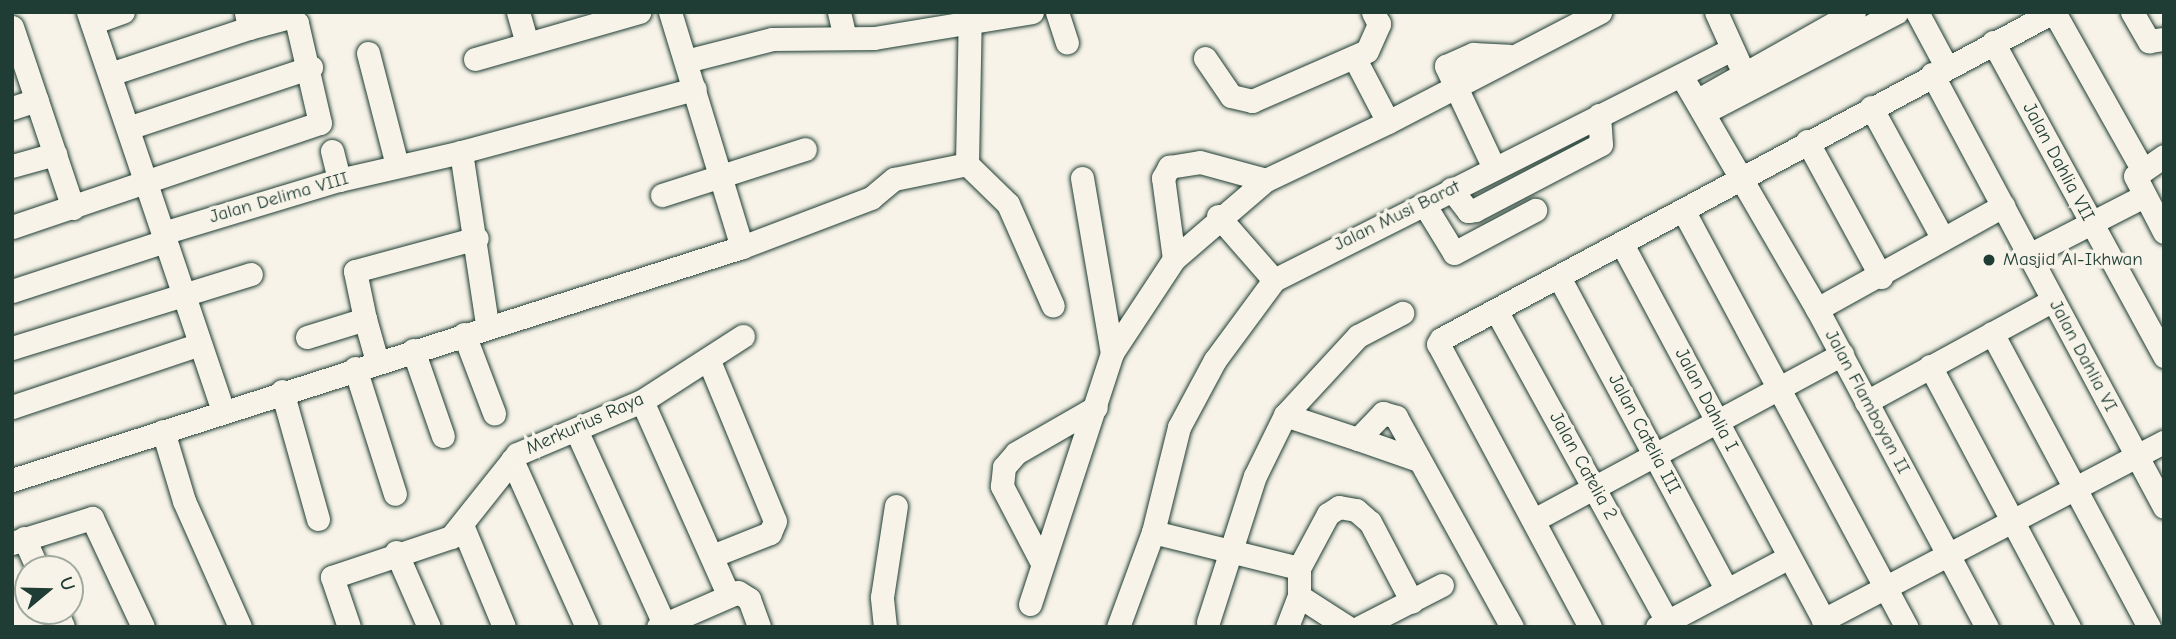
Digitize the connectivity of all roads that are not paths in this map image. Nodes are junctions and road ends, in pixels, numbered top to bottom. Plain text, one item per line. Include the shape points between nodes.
1 (123, 12) edge
2 (518, 12) edge
3 (639, 12) edge
4 (670, 12) edge
5 (1032, 12) edge
6 (1057, 12) edge
7 (1373, 12) edge
8 (1600, 12) edge
9 (1716, 12) edge
10 (1854, 12) edge
11 (1897, 12) edge
12 (1917, 12) edge
13 (2053, 12) edge
14 (2132, 12) edge
15 (90, 18) edge
16 (247, 20) edge
17 (971, 20) edge
18 (842, 23) edge
19 (2164, 39) edge
20 (14, 41) edge
21 (1993, 42) junction
22 (527, 43) junction
23 (1067, 43) dead end
24 (1732, 49) junction
25 (368, 54) dead end
26 (1354, 57) junction
27 (1205, 58) dead end
28 (475, 59) dead end
29 (686, 61) junction
30 (311, 67) junction
31 (1939, 70) junction
32 (1744, 72) junction
33 (110, 74) junction
34 (1682, 77) junction
35 (695, 89) junction
36 (1454, 90) junction
37 (37, 100) junction
38 (1701, 106) junction
39 (1871, 107) junction
40 (12, 108) edge
41 (1598, 115) junction
42 (1388, 122) junction
43 (128, 128) junction
44 (1807, 141) junction
45 (805, 149) dead end
46 (332, 151) dead end
47 (461, 152) junction
48 (55, 153) junction
49 (2164, 156) edge
50 (967, 164) junction
51 (12, 166) edge
52 (397, 166) junction
53 (1494, 169) junction
54 (2142, 169) junction
55 (720, 174) junction
56 (1082, 178) dead end
57 (145, 180) junction
58 (339, 180) junction
59 (1266, 180) junction
60 (1742, 181) junction
61 (1451, 189) junction
62 (662, 195) dead end
63 (2142, 197) junction
64 (1424, 204) junction
65 (2003, 206) junction
66 (72, 208) junction
67 (1535, 210) dead end
68 (1683, 210) junction
69 (1218, 216) junction
70 (2091, 222) junction
71 (12, 227) edge
72 (2164, 232) edge
73 (164, 237) junction
74 (477, 238) junction
75 (1943, 239) junction
76 (1622, 244) junction
77 (742, 247) junction
78 (2029, 255) junction
79 (1174, 259) junction
80 (251, 274) dead end
81 (1881, 277) junction
82 (1560, 279) junction
83 (1274, 280) junction
84 (12, 290) edge
85 (183, 293) junction
86 (2053, 300) junction
87 (1053, 306) dead end
88 (1817, 310) junction
89 (1497, 312) junction
90 (1402, 313) dead end
91 (365, 319) junction
92 (487, 324) junction
93 (1992, 333) junction
94 (464, 334) junction
95 (743, 336) dead end
96 (307, 337) dead end
97 (200, 344) junction
98 (12, 348) edge
99 (413, 350) junction
100 (1112, 353) junction
101 (1842, 354) junction
102 (2164, 356) edge
103 (709, 361) junction
104 (366, 365) junction
105 (1930, 366) junction
106 (1780, 390) junction
107 (282, 391) junction
108 (642, 401) junction
109 (1866, 402) junction
110 (12, 407) edge
111 (1096, 407) junction
112 (223, 411) junction
113 (494, 413) dead end
114 (1285, 415) junction
115 (1717, 421) junction
116 (163, 431) junction
117 (577, 432) junction
118 (443, 436) dead end
119 (1359, 439) junction
120 (2164, 442) edge
121 (1656, 454) junction
122 (2137, 456) junction
123 (512, 460) junction
124 (1418, 460) junction
125 (12, 480) edge
126 (1596, 487) junction
127 (2074, 487) junction
128 (395, 494) dead end
129 (896, 506) dead end
130 (2164, 506) edge
131 (318, 519) dead end
132 (2012, 519) junction
133 (1534, 520) junction
134 (462, 525) junction
135 (1153, 532) junction
136 (18, 540) edge
137 (396, 552) junction
138 (1232, 552) junction
139 (1948, 554) junction
140 (28, 555) edge
141 (712, 555) junction
142 (1789, 557) junction
143 (1041, 563) junction
144 (1299, 568) junction
145 (1442, 585) dead end
146 (1885, 587) junction
147 (1727, 590) junction
148 (728, 594) junction
149 (1299, 596) junction
150 (1412, 602) junction
151 (1030, 604) dead end
152 (1208, 622) dead end
153 (1825, 623) edge
154 (1662, 624) edge
155 (661, 625) edge
156 (143, 627) edge
157 (240, 627) edge
158 (349, 627) edge
159 (429, 627) edge
160 (504, 627) edge
161 (587, 627) edge
162 (759, 627) edge
163 (885, 627) edge
164 (1118, 627) edge
165 (1287, 627) edge
166 (1347, 627) edge
167 (1360, 627) edge
168 (1512, 627) edge
169 (1590, 627) edge
170 (1907, 627) edge
171 (1987, 627) edge
172 (2070, 627) edge
173 (2149, 627) edge

1 - 15 street
2 - 22 street
3 - 22 street
4 - 29 street
5 - 17 street
6 - 23 street
7 - 26 street via 1376,37
8 - 36 street via 1508,56 1449,59
9 - 24 street
10 - 32 street
11 - 38 street
12 - 31 street, Jalan Dahlia VI
13 - 21 street
13 - 54 street
14 - 19 street via 2150,41
15 - 33 street
16 - 30 street via 294,18
16 - 33 street
17 - 18 street via 874,38
17 - 50 street
18 - 29 street
20 - 37 street
21 - 31 street
21 - 70 street, Jalan Dahlia VII
22 - 28 street
24 - 32 street
24 - 34 street, Jalan Musi Barat
25 - 52 street
26 - 27 street via 1252,101 1231,96
26 - 42 street
29 - 35 street
30 - 43 street
30 - 57 street via 320,123
31 - 39 street
31 - 65 street, Jalan Dahlia VI
32 - 38 street
33 - 43 street
34 - 38 street
34 - 41 street, Jalan Musi Barat
35 - 47 street, Jalan Delima VIII
35 - 55 street
36 - 42 street
36 - 53 street
37 - 40 street
37 - 48 street
38 - 60 street, Jalan Flamboyan II
39 - 44 street
39 - 75 street
41 - 53 street, Jalan Musi Barat
41 - 61 street via 1601,144 1475,210 1468,211
42 - 59 street
43 - 57 street
44 - 60 street
44 - 81 street
45 - 55 street
46 - 58 street
47 - 52 street, Jalan Delima VIII
47 - 74 street
48 - 51 street
48 - 66 street
49 - 54 street
50 - 77 street via 894,179 871,198
50 - 87 street via 1008,204
52 - 58 street, Jalan Delima VIII
53 - 61 street, Jalan Musi Barat
54 - 63 street via 2135,176
55 - 62 street
55 - 77 street
56 - 100 street
57 - 66 street
57 - 73 street
58 - 73 street, Jalan Delima VIII
59 - 69 street
59 - 79 street via 1200,162 1168,167 1163,178
60 - 68 street
60 - 88 street, Jalan Flamboyan II
61 - 64 street, Jalan Musi Barat
63 - 70 street
63 - 72 street
64 - 67 street via 1459,253
64 - 83 street, Jalan Musi Barat
65 - 75 street
65 - 78 street, Jalan Dahlia VI
66 - 71 street
68 - 76 street
68 - 106 street
69 - 79 street
69 - 83 street
70 - 78 street
70 - 102 street, Jalan Dahlia VII
73 - 84 street, Jalan Delima VIII
73 - 85 street
74 - 91 street via 355,271
74 - 92 street
75 - 81 street
76 - 82 street
76 - 115 street, Jalan Dahlia I
77 - 92 street
78 - 86 street, Jalan Dahlia VI
79 - 100 street
80 - 85 street
81 - 88 street
82 - 89 street
82 - 121 street, Jalan Catelia III
83 - 135 street, Jalan Musi Barat via 1215,360 1179,427
85 - 97 street
85 - 98 street
86 - 93 street
86 - 122 street, Jalan Dahlia VI
88 - 101 street, Jalan Flamboyan II
89 - 126 street, Jalan Catelia 2
89 - 133 street via 1438,344
90 - 114 street via 1358,336
91 - 96 street
91 - 104 street
92 - 94 street
93 - 105 street
93 - 127 street
94 - 99 street
94 - 113 street
95 - 103 street, Merkurius Raya
97 - 110 street
97 - 112 street
99 - 104 street
99 - 118 street
100 - 111 street
101 - 106 street
101 - 109 street, Jalan Flamboyan II
103 - 108 street, Merkurius Raya
103 - 141 street via 775,521 770,533
104 - 107 street
104 - 128 street
105 - 109 street
105 - 132 street
106 - 115 street
106 - 146 street
107 - 112 street
107 - 131 street
108 - 117 street, Merkurius Raya
108 - 141 street
109 - 139 street, Jalan Flamboyan II
111 - 143 street
111 - 143 street via 1016,453 1004,467 1002,486
112 - 116 street
114 - 119 street
114 - 138 street via 1255,476
115 - 121 street
115 - 142 street, Jalan Dahlia I
116 - 125 street
116 - 157 street via 184,501
117 - 123 street, Merkurius Raya
117 - 155 street
119 - 124 street
119 - 124 street via 1390,412
120 - 122 street
121 - 126 street
121 - 147 street, Jalan Catelia III
122 - 127 street
122 - 130 street, Jalan Dahlia VI
123 - 134 street, Merkurius Raya
123 - 161 street
124 - 168 street
126 - 133 street
126 - 154 street, Jalan Catelia 2
127 - 132 street
127 - 173 street
129 - 163 street via 882,597
132 - 139 street
132 - 172 street
133 - 169 street
134 - 137 street, Merkurius Raya via 451,537
134 - 160 street
135 - 138 street
135 - 164 street, Jalan Musi Barat
136 - 140 street
136 - 156 street via 92,518
137 - 158 street, Merkurius Raya via 332,577
137 - 159 street
138 - 144 street
138 - 152 street
139 - 146 street
139 - 171 street, Jalan Flamboyan II
141 - 148 street
142 - 147 street
142 - 153 street, Jalan Dahlia I
143 - 151 street
144 - 149 street
144 - 150 street via 1328,514 1356,510 1370,522
145 - 150 street
146 - 153 street
146 - 170 street
147 - 154 street
148 - 155 street
148 - 162 street via 744,593
149 - 165 street
149 - 166 street
150 - 167 street

